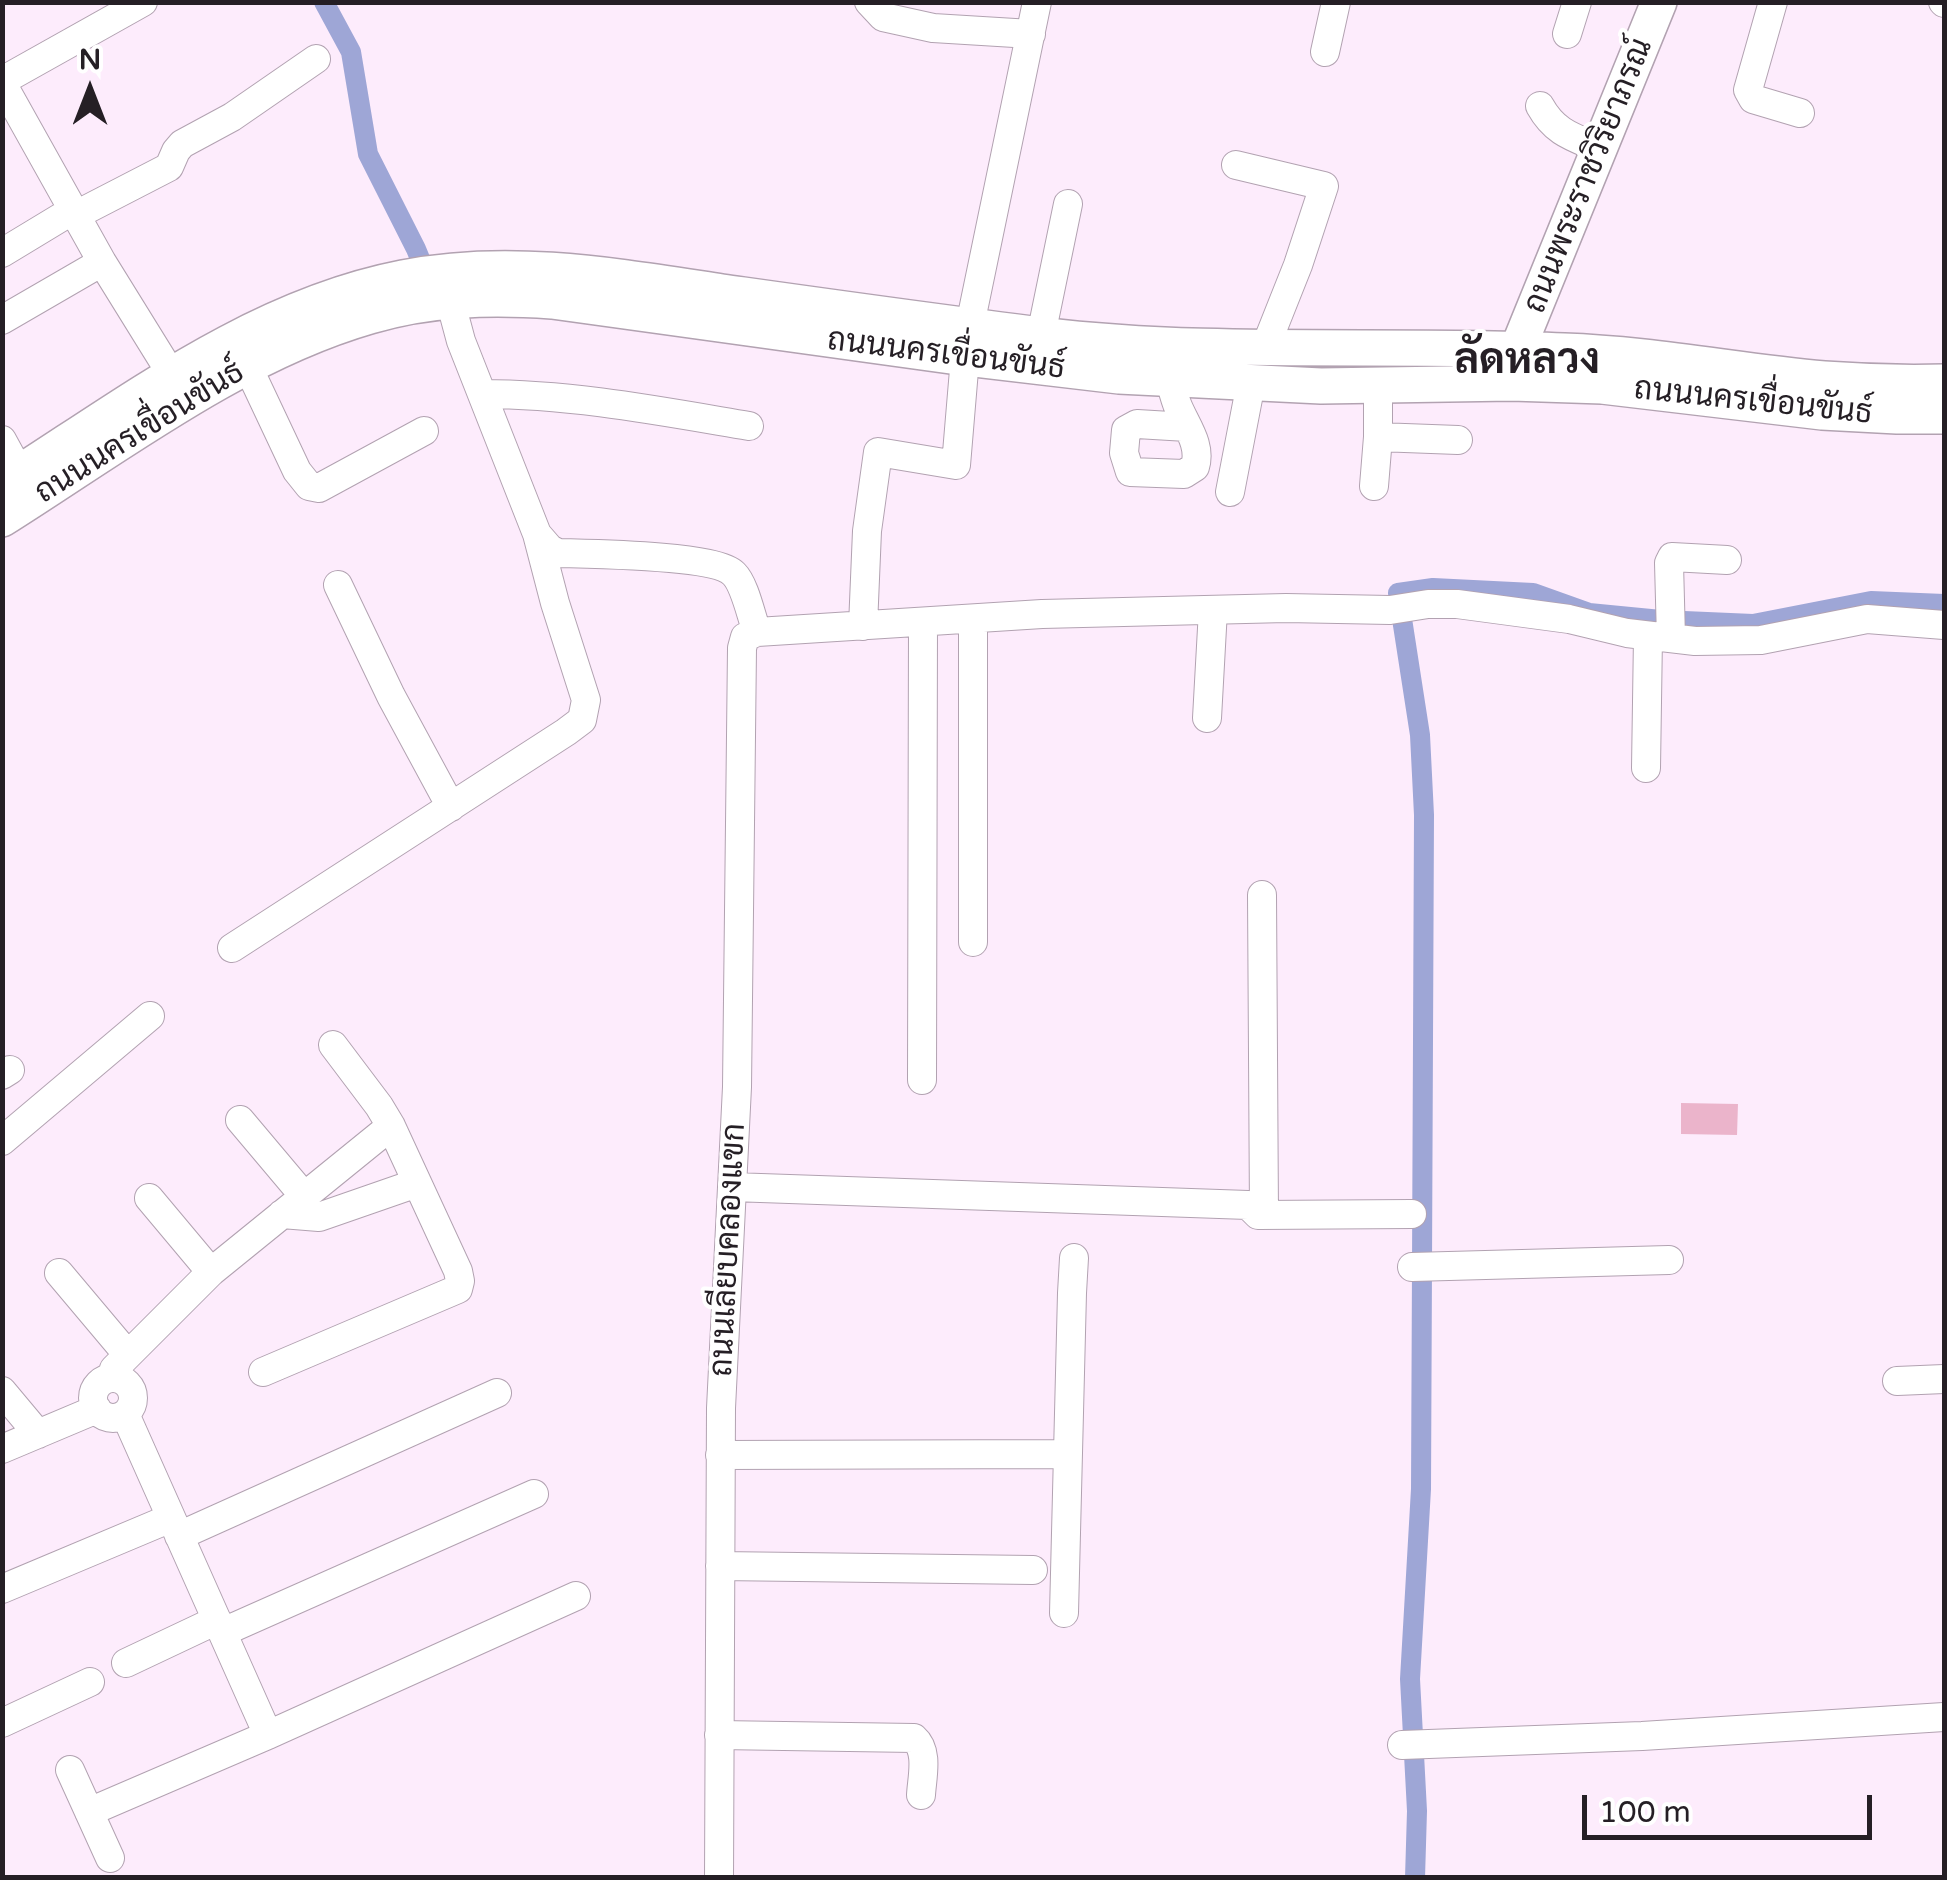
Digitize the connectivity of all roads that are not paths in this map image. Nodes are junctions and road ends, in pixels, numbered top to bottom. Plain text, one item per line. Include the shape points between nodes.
1 (143, 2) edge
2 (869, 2) edge
3 (1037, 2) edge
4 (1336, 2) edge
5 (1577, 2) edge
6 (1659, 2) edge
7 (1773, 2) edge
8 (1031, 34) junction
9 (1567, 34) dead end
10 (1325, 52) dead end
11 (316, 59) dead end
12 (2, 82) edge
13 (1540, 106) dead end
14 (1800, 113) dead end
15 (1601, 149) junction
16 (1236, 165) dead end
17 (1068, 204) dead end
18 (74, 212) junction
19 (2, 253) edge
20 (102, 262) junction
21 (450, 289) junction
22 (2, 320) edge
23 (1041, 335) junction
24 (968, 342) junction
25 (1264, 348) junction
26 (1378, 349) junction
27 (1515, 366) junction
28 (248, 367) junction
29 (172, 375) junction
30 (1170, 380) junction
31 (1944, 382) edge
32 (1252, 383) junction
33 (1378, 385) junction
34 (482, 394) junction
35 (1944, 416) edge
36 (749, 426) dead end
37 (1187, 427) dead end
38 (424, 431) dead end
39 (1378, 437) junction
40 (2, 440) edge
41 (1458, 440) dead end
42 (1374, 486) dead end
43 (1230, 492) dead end
44 (7, 500) edge
45 (537, 534) junction
46 (1727, 560) dead end
47 (338, 585) dead end
48 (1213, 610) junction
49 (973, 619) junction
50 (923, 622) junction
51 (862, 626) junction
52 (1944, 626) edge
53 (1665, 627) junction
54 (757, 632) junction
55 (1207, 718) dead end
56 (1646, 768) dead end
57 (451, 807) junction
58 (1262, 894) dead end
59 (972, 942) dead end
60 (232, 948) dead end
61 (150, 1016) dead end
62 (332, 1045) dead end
63 (922, 1080) dead end
64 (240, 1120) dead end
65 (391, 1126) junction
66 (2, 1141) edge
67 (417, 1183) junction
68 (732, 1187) junction
69 (149, 1198) dead end
70 (293, 1205) junction
71 (1264, 1214) junction
72 (1412, 1214) dead end
73 (1074, 1258) dead end
74 (1669, 1260) dead end
75 (1421, 1266) dead end
76 (211, 1272) junction
77 (59, 1274) dead end
78 (120, 1367) junction
79 (263, 1372) dead end
80 (1944, 1379) edge
81 (1897, 1380) dead end
82 (2, 1392) edge
83 (497, 1393) dead end
84 (111, 1412) junction
85 (38, 1434) junction
86 (2, 1449) edge
87 (1068, 1454) junction
88 (720, 1455) junction
89 (534, 1494) dead end
90 (175, 1527) junction
91 (720, 1566) junction
92 (1033, 1570) dead end
93 (2, 1589) edge
94 (576, 1596) dead end
95 (1064, 1613) dead end
96 (220, 1626) junction
97 (126, 1663) dead end
98 (90, 1682) dead end
99 (1944, 1716) edge
100 (2, 1723) edge
101 (268, 1735) junction
102 (719, 1735) junction
103 (1412, 1745) dead end
104 (70, 1770) dead end
105 (921, 1795) dead end
106 (89, 1812) junction
107 (110, 1858) dead end
108 (719, 1878) edge

1 - 12 street
2 - 8 street via 884,16 933,28
3 - 8 street
4 - 10 street
5 - 9 street
6 - 15 main road, ถนนพระราชวิริยาภรณ์
7 - 14 street via 1748,90 1753,99
8 - 24 street
11 - 18 street via 182,144 169,166
12 - 18 street
13 - 15 street via 1563,133
15 - 27 main road, ถนนพระราชวิริยาภรณ์
16 - 25 street via 1324,186
17 - 23 street
18 - 19 street
18 - 20 street
20 - 22 street
20 - 29 street
21 - 24 main road, ถนนนครเขื่อนขันธ์ via 804,320
21 - 28 main road, ถนนนครเขื่อนขันธ์
21 - 29 main road, ถนนนครเขื่อนขันธ์ via 362,288 251,331
21 - 34 street
23 - 24 main road, ถนนนครเขื่อนขันธ์
23 - 25 main road, ถนนนครเขื่อนขันธ์
24 - 30 main road, ถนนนครเขื่อนขันธ์ via 1099,374
24 - 51 street via 956,466 878,452
25 - 26 main road, ถนนนครเขื่อนขันธ์
26 - 27 main road, ถนนนครเขื่อนขันธ์
26 - 33 main road
27 - 31 main road, ถนนนครเขื่อนขันธ์ via 1604,352 1826,379
27 - 33 main road, ถนนนครเขื่อนขันธ์
27 - 35 main road, ถนนนครเขื่อนขันธ์ via 1602,386 1822,412
28 - 38 street via 309,486 319,488
28 - 44 main road, ถนนนครเขื่อนขันธ์
29 - 44 main road, ถนนนครเขื่อนขันธ์
30 - 32 main road, ถนนนครเขื่อนขันธ์
30 - 37 street
32 - 33 main road, ถนนนครเขื่อนขันธ์
32 - 43 street
33 - 39 street
34 - 36 street via 584,399
34 - 45 street
39 - 41 street
39 - 42 street
40 - 44 street
45 - 54 street via 558,553 679,559 732,572
45 - 57 street via 586,700 582,720
46 - 53 street via 1672,557
47 - 57 street
48 - 49 street
48 - 53 street via 1457,604 1627,633
48 - 55 street
49 - 50 street
49 - 59 street
50 - 51 street
50 - 63 street
51 - 54 street
52 - 53 street via 1867,619 1762,640 1695,641
53 - 56 street
54 - 68 street, ถนนเลียบคลองแขก via 745,637 742,648
57 - 60 street
58 - 71 street
61 - 66 street
62 - 65 street
64 - 70 street
65 - 67 street
65 - 70 street
67 - 70 street via 318,1218
67 - 79 street via 458,1271 458,1289
68 - 71 street via 1248,1205
68 - 88 street, ถนนเลียบคลองแขก
69 - 76 street
70 - 76 street
71 - 72 street
73 - 87 street
74 - 75 street
76 - 78 street
77 - 78 street
78 - 84 street via 95,1390 94,1403
80 - 81 street
82 - 85 street
83 - 90 street
84 - 85 street
84 - 90 street
85 - 86 street
87 - 88 street
87 - 95 street
88 - 91 street, ถนนเลียบคลองแขก
89 - 96 street
90 - 93 street
90 - 96 street
91 - 92 street
91 - 102 street, ถนนเลียบคลองแขก
94 - 101 street
96 - 97 street
96 - 101 street
98 - 100 street
99 - 103 street
101 - 106 street
102 - 105 street via 914,1738 924,1755
102 - 108 street, ถนนเลียบคลองแขก
104 - 106 street
106 - 107 street

